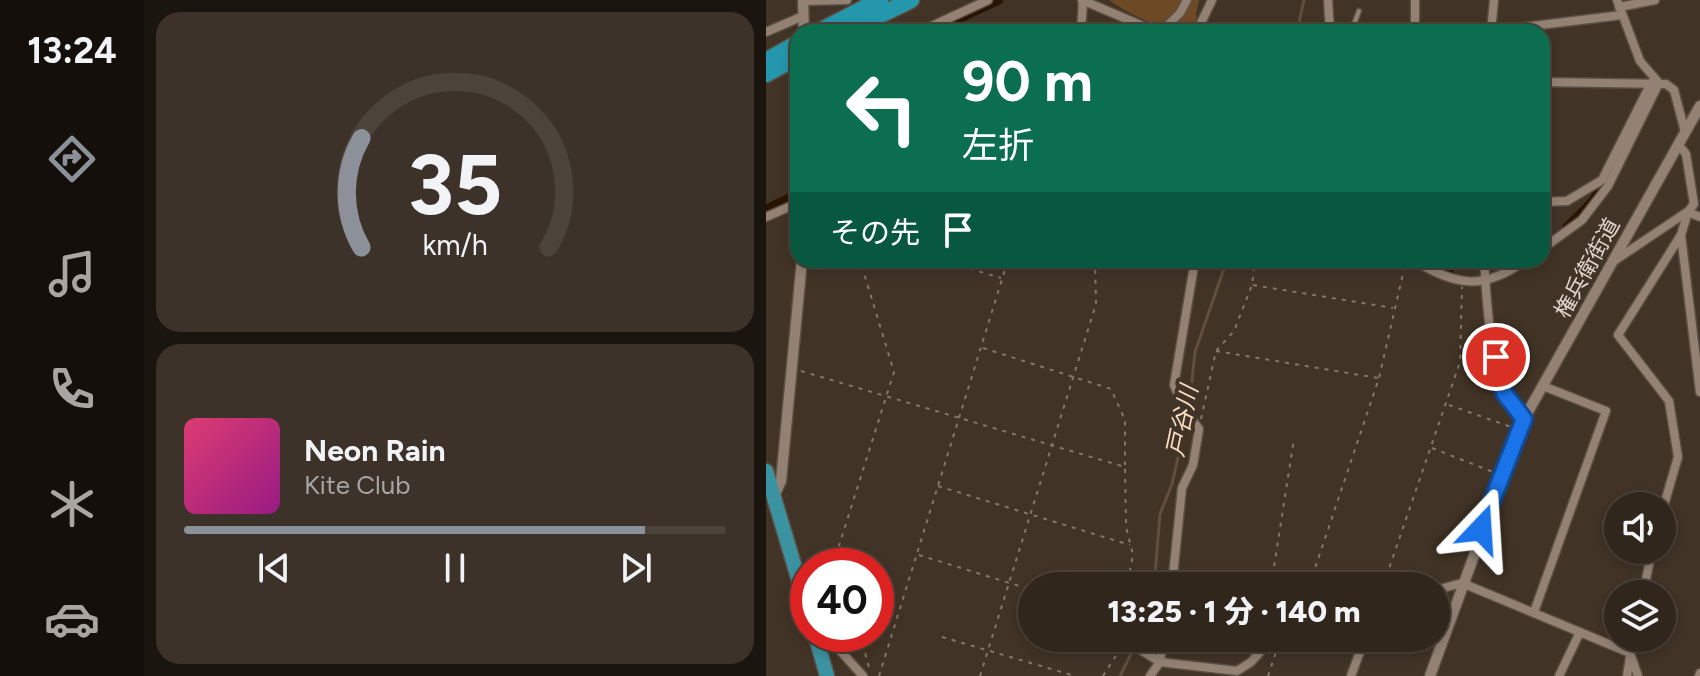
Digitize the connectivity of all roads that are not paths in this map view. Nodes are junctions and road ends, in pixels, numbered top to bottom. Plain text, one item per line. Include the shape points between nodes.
1 (803, 0) edge
2 (847, 0) edge
3 (880, 0) edge
4 (911, 0) edge
5 (988, 0) edge
6 (1082, 0) edge
7 (1187, 0) edge
8 (1212, 0) edge
9 (1328, 0) edge
10 (1415, 0) edge
11 (1494, 0) edge
12 (1655, 0) edge
13 (1619, 8) edge
14 (1359, 11) dead end
15 (807, 24) edge
16 (813, 24) edge
17 (862, 24) edge
18 (936, 24) edge
19 (1081, 24) edge
20 (1140, 24) edge
21 (1168, 24) edge
22 (1200, 24) edge
23 (1330, 24) edge
24 (1354, 24) edge
25 (1415, 24) edge
26 (1492, 24) edge
27 (1534, 24) edge
28 (790, 28) edge
29 (766, 32) edge
30 (790, 48) edge
31 (766, 61) edge
32 (790, 61) edge
33 (766, 74) edge
34 (1550, 82) edge
35 (1655, 83) junction
36 (1700, 106) edge
37 (1685, 132) junction
38 (1678, 144) junction
39 (1696, 191) edge
40 (1550, 202) edge
41 (790, 206) edge
42 (1688, 212) junction
43 (766, 217) edge
44 (1700, 217) edge
45 (1681, 235) junction
46 (1550, 243) edge
47 (1614, 261) junction
48 (801, 268) edge
49 (1194, 268) edge
50 (1425, 268) edge
51 (1484, 268) edge
52 (1515, 268) edge
53 (1485, 281) junction
54 (1543, 386) junction
55 (1700, 392) edge
56 (1524, 419) junction
57 (766, 471) edge
58 (1668, 492) edge
59 (774, 496) junction
60 (790, 550) edge
61 (1173, 572) edge
62 (1462, 583) junction
63 (1450, 586) edge
64 (1534, 612) junction
65 (1580, 632) junction
66 (820, 652) edge
67 (841, 652) edge
68 (1143, 652) edge
69 (1161, 652) edge
70 (1260, 652) edge
71 (1360, 652) edge
72 (1630, 653) junction
73 (1160, 662) junction
74 (827, 676) edge
75 (863, 676) edge
76 (1150, 676) edge
77 (1351, 676) edge
78 (1430, 676) edge
79 (1559, 676) edge
80 (1627, 676) edge
81 (1638, 676) edge

1 - 2 street
1 - 15 street
3 - 16 highway
4 - 17 highway
5 - 18 street
6 - 19 street
6 - 20 street
7 - 21 street
8 - 22 street
9 - 23 street
10 - 25 street
11 - 26 street
12 - 13 street
13 - 27 street
13 - 35 street via 1640,61
14 - 24 lane
28 - 29 street
30 - 31 highway
32 - 33 highway
34 - 35 street
35 - 37 street via 1674,90
35 - 40 street via 1602,180 1567,201
35 - 46 street via 1608,186 1582,220
36 - 37 street, 権兵衛街道
37 - 38 street, 権兵衛街道
38 - 39 street
38 - 47 street, 権兵衛街道
39 - 42 street
41 - 43 street
42 - 44 street
42 - 45 street
42 - 47 street
45 - 55 street
45 - 58 street via 1618,335 1669,401 1678,457
47 - 54 street, 権兵衛街道
48 - 59 street via 781,481
49 - 61 street via 1174,385 1199,429 1193,465 1182,488
50 - 53 street via 1462,282
51 - 53 street
52 - 53 street
53 - 56 street via 1504,393
54 - 56 street, 権兵衛街道
54 - 64 street via 1606,411
56 - 62 street, 権兵衛街道
57 - 59 highway
59 - 60 highway
62 - 63 street
62 - 64 street
62 - 78 street, 権兵衛街道
64 - 65 street
65 - 72 street
65 - 79 street
66 - 74 highway
67 - 75 street
68 - 73 street
69 - 73 street
70 - 73 street via 1237,671
71 - 77 street
72 - 80 street
72 - 81 street
73 - 76 street

